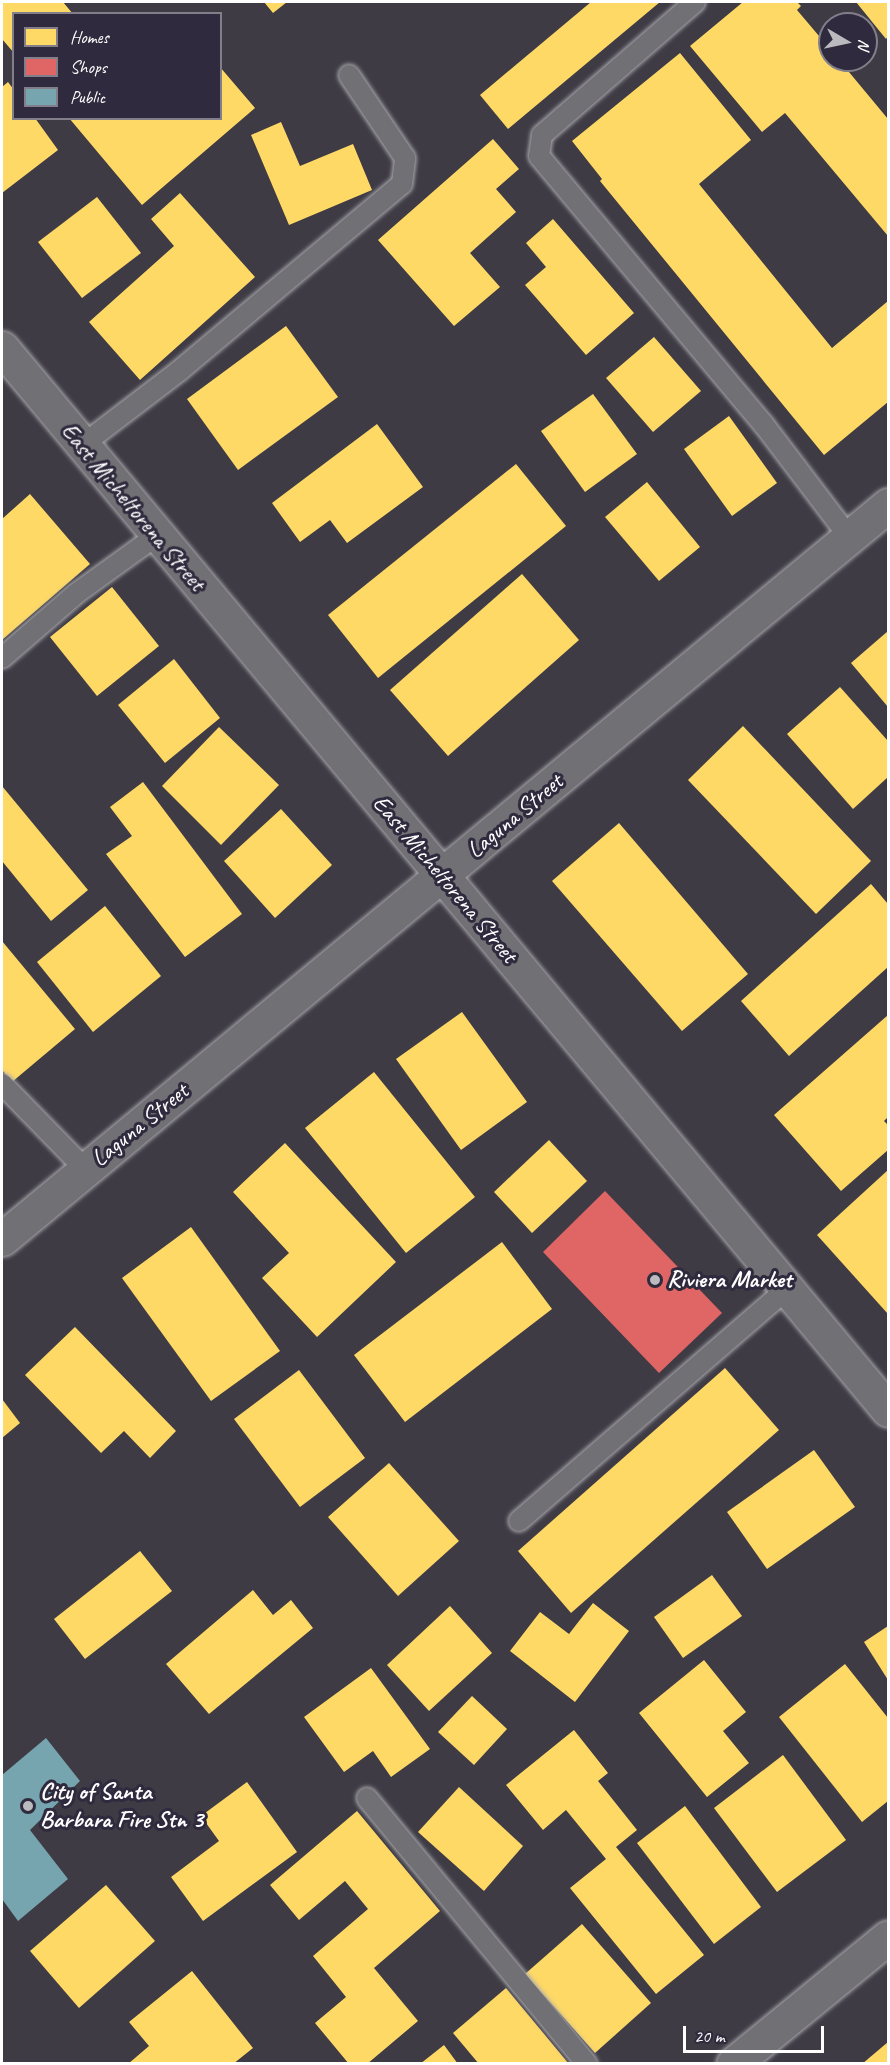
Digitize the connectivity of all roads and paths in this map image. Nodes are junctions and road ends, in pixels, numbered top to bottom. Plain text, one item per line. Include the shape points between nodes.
1 (695, 2) edge
2 (349, 75) dead end
3 (2, 348) edge
4 (81, 446) junction
5 (888, 505) edge
6 (156, 536) junction
7 (849, 537) junction
8 (2, 658) edge
9 (444, 876) junction
10 (2, 1084) edge
11 (86, 1170) junction
12 (2, 1239) edge
13 (788, 1288) junction
14 (888, 1410) edge
15 (519, 1521) dead end
16 (368, 1798) dead end
17 (888, 1937) edge
18 (587, 2064) edge
19 (733, 2064) edge

1 - 7 lane via 542,135 539,156 764,425
2 - 4 lane via 405,158 402,184 179,371
3 - 4 street, East Micheltorena Street
4 - 6 street, East Micheltorena Street
5 - 7 street, Laguna Street
6 - 8 lane via 77,593
6 - 9 street, East Micheltorena Street
7 - 9 street, Laguna Street
9 - 11 street, Laguna Street
9 - 13 street, East Micheltorena Street
10 - 11 lane
11 - 12 street, Laguna Street
13 - 14 street, East Micheltorena Street
13 - 15 lane
16 - 18 lane
17 - 19 street

